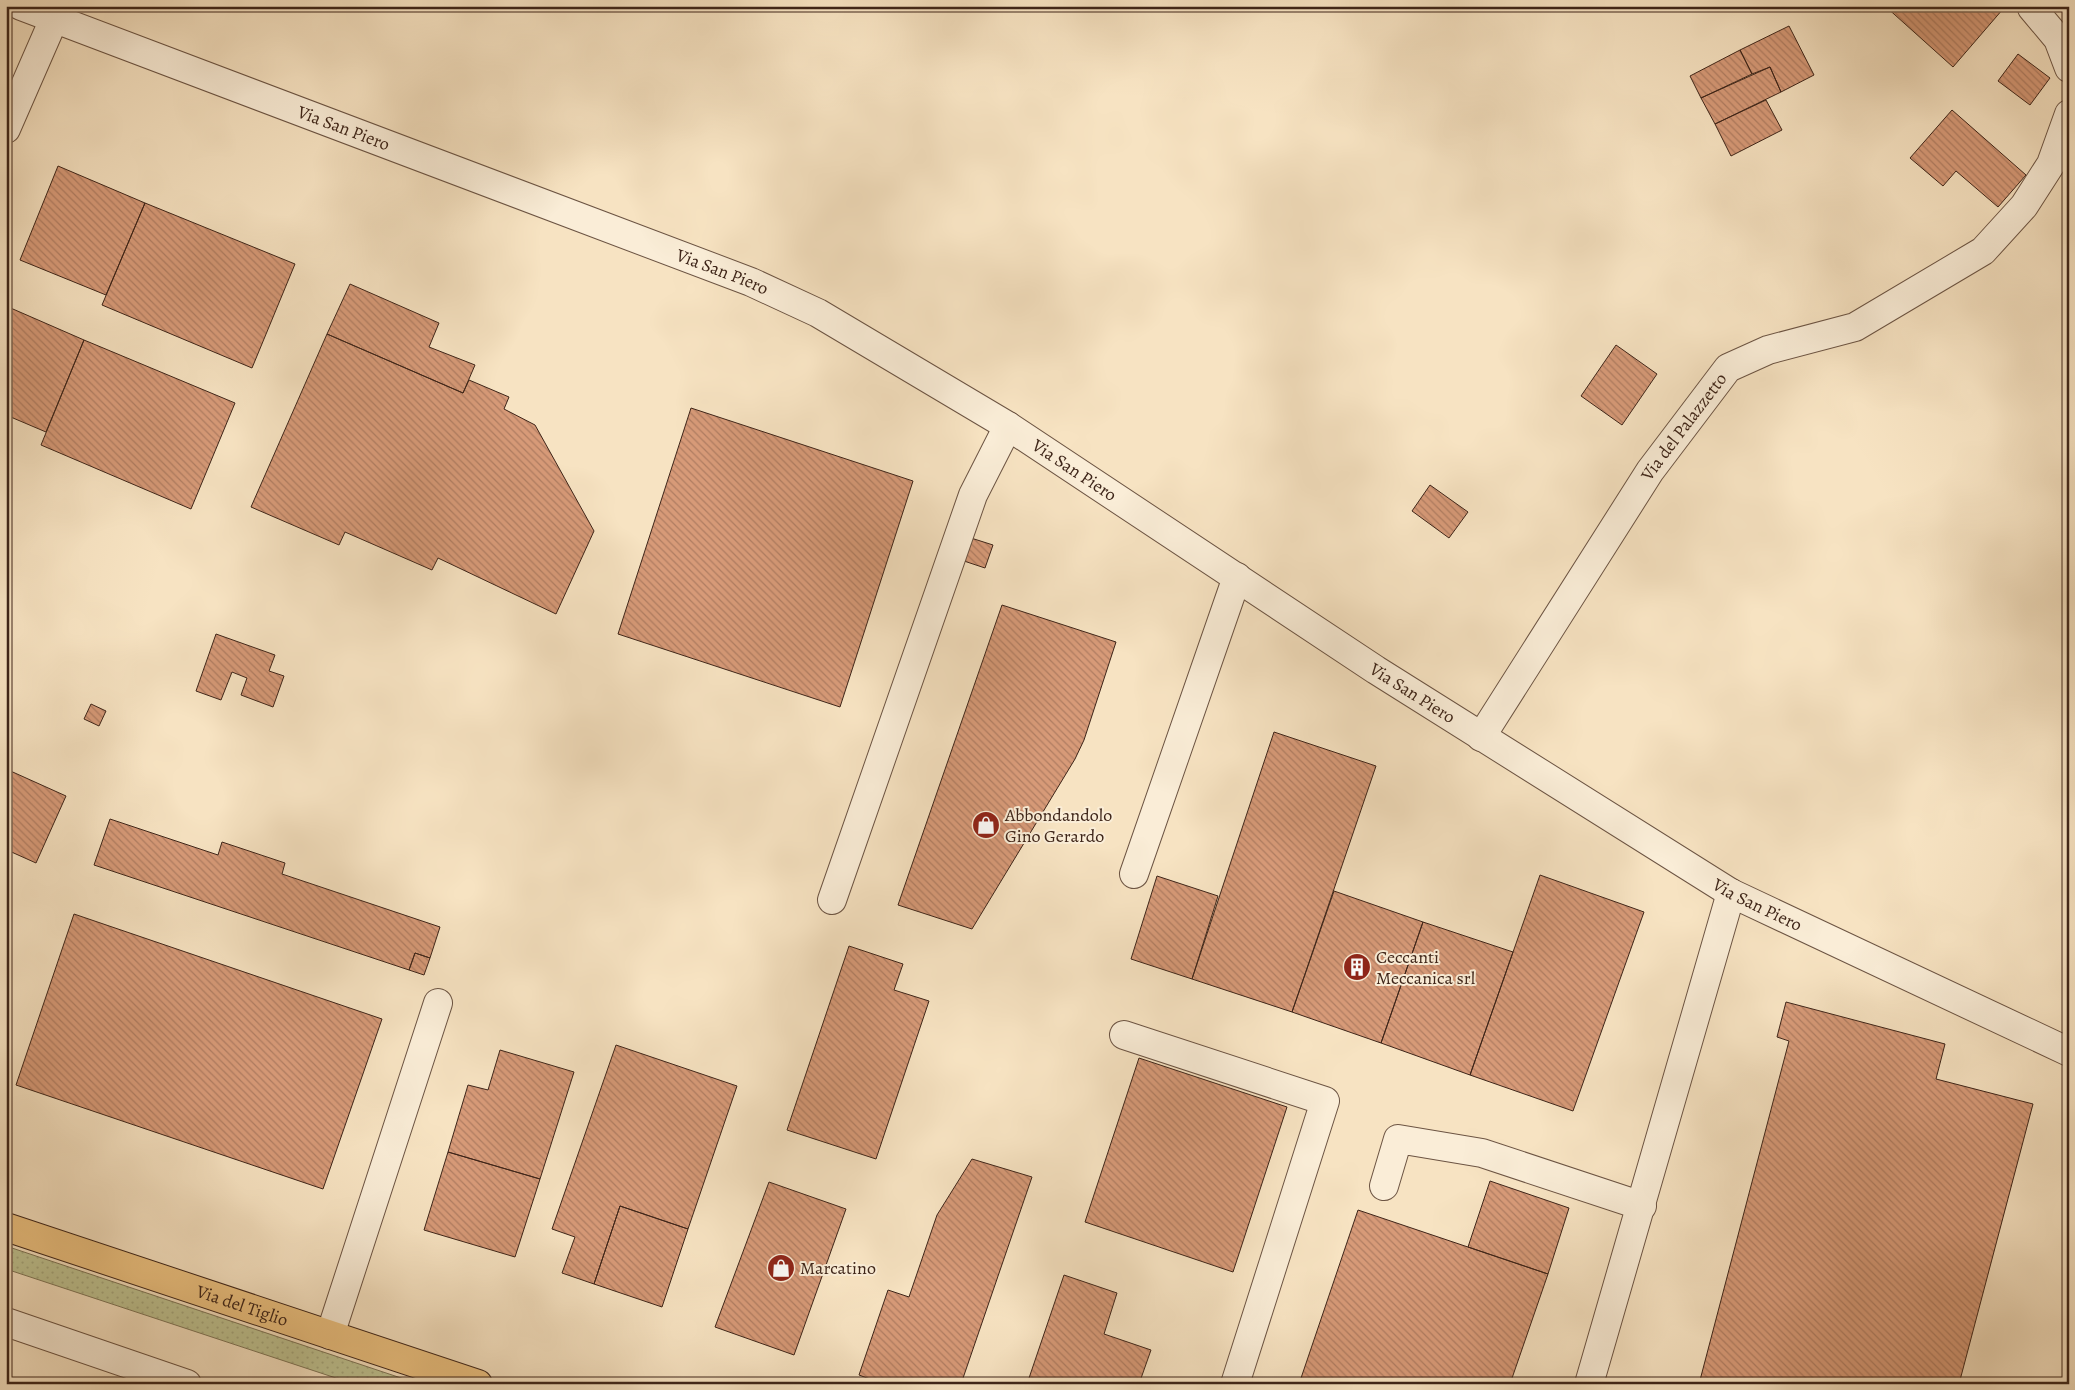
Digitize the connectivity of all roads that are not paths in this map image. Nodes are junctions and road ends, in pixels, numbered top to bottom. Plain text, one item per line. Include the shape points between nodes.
1 (22, 6) edge
2 (2032, 8) dead end
3 (54, 19) junction
4 (2069, 68) edge
5 (2069, 114) edge
6 (6, 129) edge
7 (1008, 426) junction
8 (1237, 577) junction
9 (1481, 737) junction
10 (1134, 874) dead end
11 (1731, 893) junction
12 (832, 900) dead end
13 (438, 1003) dead end
14 (1124, 1035) dead end
15 (2069, 1052) edge
16 (1384, 1186) dead end
17 (1642, 1206) junction
18 (6, 1227) edge
19 (6, 1322) edge
20 (330, 1335) junction
21 (187, 1384) edge
22 (478, 1384) edge
23 (1235, 1384) edge
24 (1589, 1384) edge

1 - 3 street, Via San Piero
2 - 4 street via 2058,39
3 - 6 street
3 - 7 street, Via San Piero via 751,282 818,312
5 - 9 street, Via del Palazzetto via 2051,164 2024,206 1984,251 1855,327 1768,350 1728,368 1650,471
7 - 8 street, Via San Piero
7 - 12 street via 973,495
8 - 9 street, Via San Piero
8 - 10 street
9 - 11 street, Via San Piero
11 - 15 street, Via San Piero
11 - 17 street
13 - 20 street
14 - 23 street via 1325,1100
16 - 17 street via 1398,1139 1482,1153
17 - 24 street
18 - 20 main road, Via del Tiglio
19 - 21 street
20 - 22 main road, Via del Tiglio

